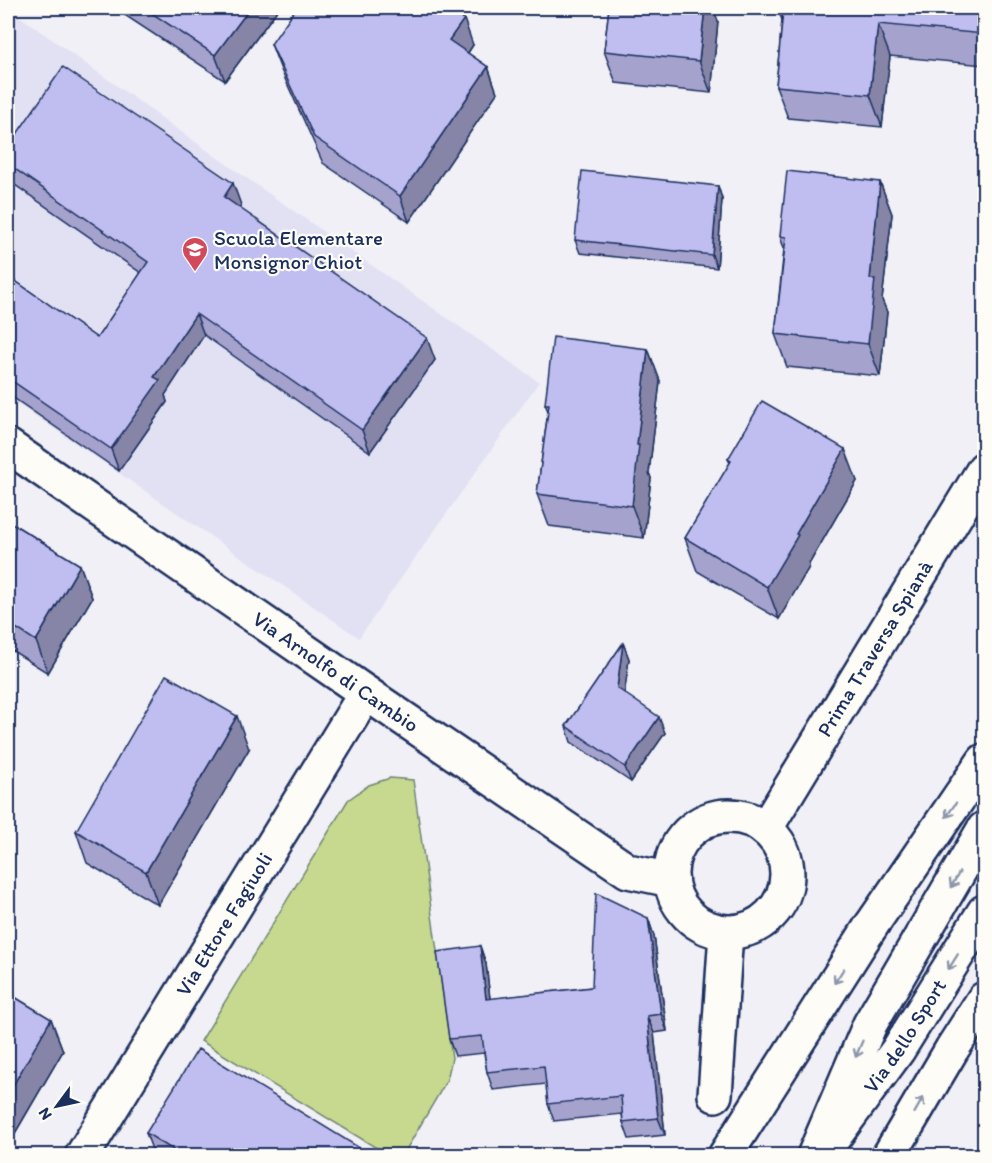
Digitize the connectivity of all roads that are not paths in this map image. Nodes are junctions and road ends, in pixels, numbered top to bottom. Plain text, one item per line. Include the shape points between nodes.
1 (8, 446) edge
2 (984, 469) edge
3 (366, 693) junction
4 (984, 761) edge
5 (766, 828) junction
6 (984, 829) edge
7 (671, 880) junction
8 (984, 912) edge
9 (726, 933) junction
10 (984, 999) edge
11 (715, 1095) dead end
12 (82, 1155) edge
13 (724, 1155) edge
14 (814, 1155) edge
15 (820, 1155) edge
16 (889, 1155) edge

1 - 3 main road, Via Arnolfo di Cambio
2 - 5 main road, Prima Traversa Spianà
3 - 7 main road, Via Arnolfo di Cambio via 628,871
3 - 12 main road, Via Ettore Fagiuoli
4 -> 13 main road via 871,926
5 - 7 main road via 729,815 710,818 693,827 672,860
5 - 9 main road via 786,858 788,877 784,895 762,923
6 -> 14 main road via 870,1024
7 - 9 main road via 675,896 695,922
8 -> 15 main road, Via dello Sport via 898,1050
9 - 11 main road
16 -> 10 main road

